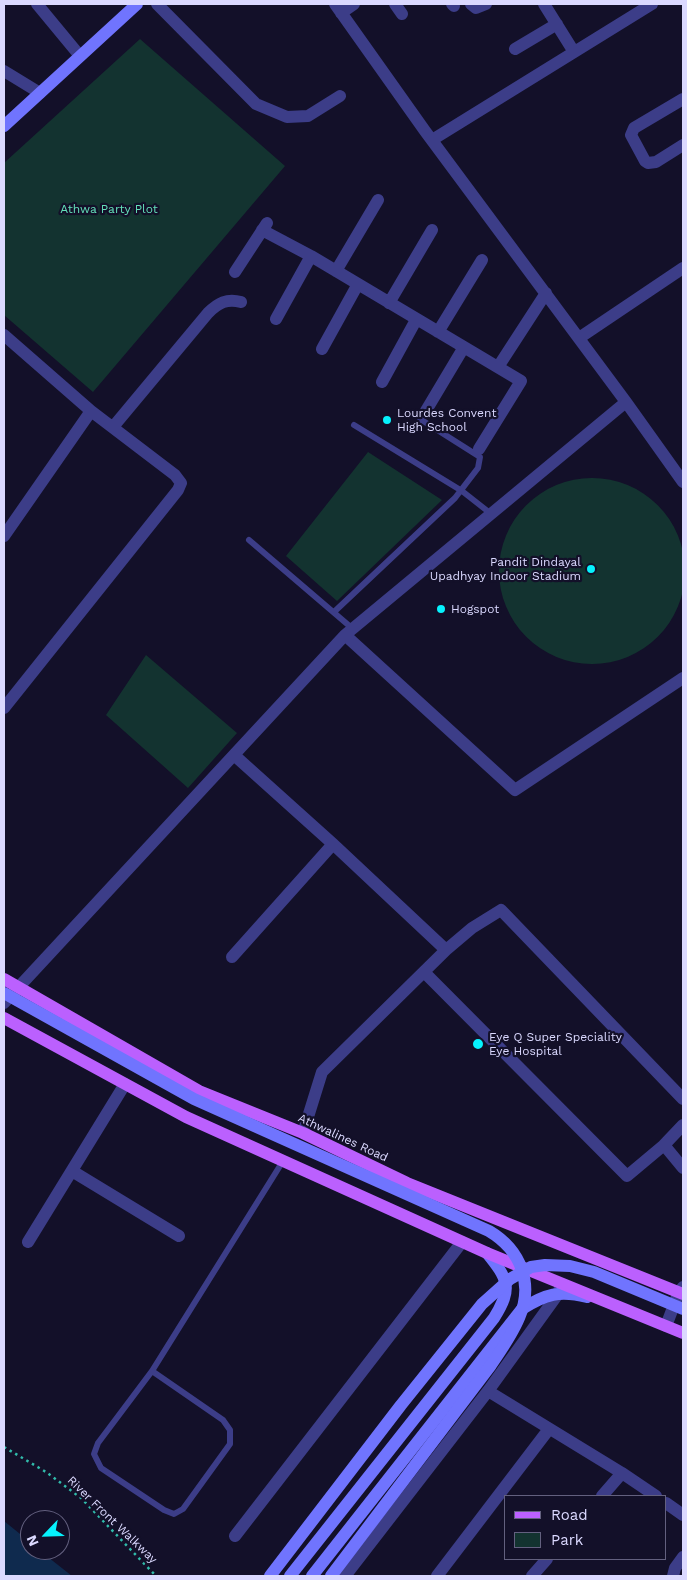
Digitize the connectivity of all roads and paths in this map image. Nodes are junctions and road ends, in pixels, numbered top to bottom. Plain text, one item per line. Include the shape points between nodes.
1 (37, 4) edge
2 (137, 4) edge
3 (157, 4) edge
4 (354, 4) edge
5 (471, 4) edge
6 (486, 4) edge
7 (544, 4) edge
8 (652, 4) edge
9 (338, 8) edge
10 (557, 24) junction
11 (515, 49) dead end
12 (574, 52) junction
13 (80, 56) junction
14 (4, 71) edge
15 (40, 93) junction
16 (340, 96) dead end
17 (683, 99) edge
18 (4, 126) edge
19 (432, 140) junction
20 (683, 145) edge
21 (378, 200) dead end
22 (432, 230) dead end
23 (311, 256) junction
24 (482, 260) dead end
25 (683, 268) edge
26 (336, 271) junction
27 (235, 272) dead end
28 (358, 284) junction
29 (546, 293) junction
30 (241, 302) dead end
31 (390, 303) junction
32 (276, 319) dead end
33 (416, 320) junction
34 (438, 332) junction
35 (4, 335) edge
36 (579, 338) junction
37 (464, 347) junction
38 (322, 349) dead end
39 (498, 367) junction
40 (382, 382) dead end
41 (626, 402) junction
42 (92, 411) junction
43 (422, 416) joint
44 (354, 425) dead end
45 (113, 427) junction
46 (479, 449) dead end
47 (683, 482) edge
48 (462, 491) junction
49 (490, 513) junction
50 (4, 536) edge
51 (249, 540) dead end
52 (334, 612) junction
53 (349, 632) junction
54 (683, 678) edge
55 (9, 691) edge
56 (4, 708) edge
57 (234, 755) junction
58 (333, 844) junction
59 (446, 950) junction
60 (232, 957) dead end
61 (424, 972) junction
62 (4, 978) edge
63 (19, 988) junction
64 (4, 993) edge
65 (4, 1003) edge
66 (4, 1018) edge
67 (125, 1084) junction
68 (683, 1099) edge
69 (683, 1125) edge
70 (303, 1134) junction
71 (664, 1145) junction
72 (283, 1161) junction
73 (364, 1162) junction
74 (683, 1168) edge
75 (72, 1171) junction
76 (351, 1192) junction
77 (179, 1236) dead end
78 (28, 1242) dead end
79 (462, 1242) junction
80 (487, 1253) junction
81 (560, 1289) junction
82 (682, 1291) edge
83 (683, 1309) edge
84 (666, 1326) junction
85 (683, 1333) edge
86 (152, 1372) junction
87 (488, 1391) junction
88 (548, 1429) junction
89 (4, 1447) edge
90 (622, 1473) junction
91 (603, 1495) edge
92 (655, 1495) edge
93 (667, 1504) edge
94 (683, 1514) edge
95 (235, 1536) dead end
96 (683, 1556) edge
97 (546, 1560) edge
98 (156, 1576) edge
99 (270, 1576) edge
100 (290, 1576) edge
101 (312, 1576) edge
102 (331, 1576) edge
103 (345, 1576) edge
104 (437, 1576) edge
105 (532, 1576) edge
106 (673, 1576) edge

1 - 13 street
2 - 13 main road
3 - 16 street via 256,104 287,116 308,116
4 - 9 street
5 - 6 street via 476,8
7 - 10 street
8 - 12 street
9 - 19 street
10 - 11 street
10 - 12 street
12 - 19 street
13 - 15 main road
14 - 15 street
15 - 18 main road
17 - 20 street via 634,128 631,135 648,163 656,162
19 - 29 street
21 - 26 street
22 - 31 street
23 - 26 street
23 - 27 street via 265,226
23 - 32 street
24 - 34 street
25 - 36 street
26 - 28 street
28 - 31 street
28 - 38 street
29 - 36 street
29 - 39 street
30 - 45 street via 226,301 208,313
31 - 33 street
33 - 34 street
33 - 40 street
34 - 37 street
35 - 42 street
36 - 41 street
37 - 39 street
37 - 43 street
39 - 46 street via 521,381
41 - 47 street
41 - 49 street
42 - 45 street
42 - 50 street
43 - 48 lane via 480,457 478,468
44 - 48 lane
45 - 55 street via 175,474 180,487
48 - 49 lane
48 - 52 lane
49 - 53 street
51 - 52 lane
52 - 53 lane
53 - 54 street via 515,790
53 - 57 street
55 - 56 street
57 - 58 street
57 - 63 street
58 - 59 street
58 - 60 street
59 - 61 street
59 - 68 street via 501,910
61 - 70 street via 322,1072
61 - 71 street via 627,1176
62 - 63 main road, Athwalines Road
63 - 65 street
63 - 70 main road, Athwalines Road via 199,1091
64 - 102 main road, bridge via 194,1099 489,1232 502,1239 517,1256 522,1265 524,1301 510,1337
66 - 67 main road
67 - 72 main road via 186,1117
67 - 75 street
69 - 71 street
70 - 73 main road, Athwalines Road
71 - 74 street
72 - 76 main road
72 - 86 lane
73 - 76 main road
73 - 82 main road, Athwalines Road via 407,1183
75 - 77 street
75 - 78 street
76 - 79 main road
79 - 80 main road
79 - 95 street
80 - 81 main road
80 - 100 main road via 506,1282 504,1302
81 - 84 main road via 606,1302
81 - 87 street
81 - 101 main road via 522,1309
82 - 84 street
83 - 99 main road, bridge via 594,1272 570,1266 531,1267 510,1279 482,1304
84 - 85 main road
86 - 86 lane via 224,1420 230,1430 230,1444 183,1509 174,1514 102,1468 94,1454 98,1443
87 - 88 street
87 - 103 street
88 - 90 street
88 - 104 street
89 - 98 path, River Front Walkway via 64,1484
90 - 91 street
90 - 92 street
93 - 94 street
96 - 106 street
97 - 105 street

